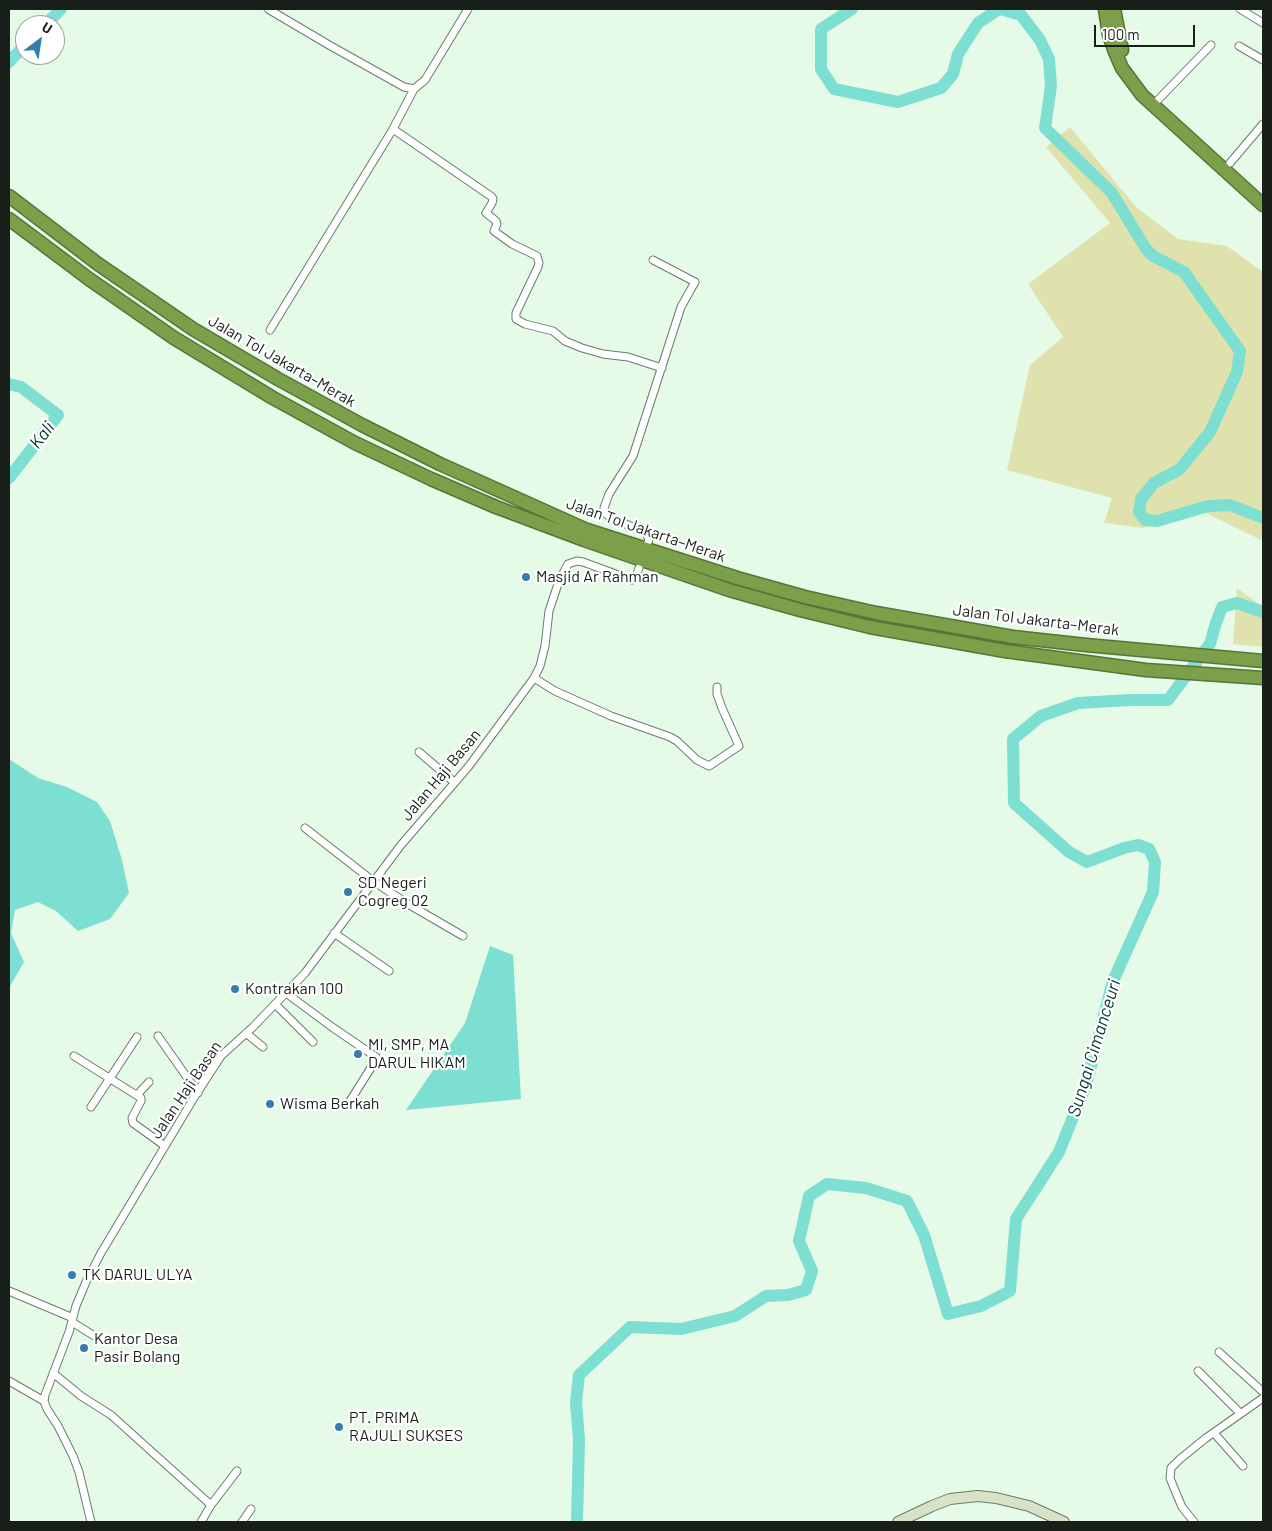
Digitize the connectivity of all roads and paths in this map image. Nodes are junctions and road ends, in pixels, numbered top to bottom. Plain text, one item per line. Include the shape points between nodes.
1 (268, 9) edge
2 (468, 9) edge
3 (1105, 9) edge
4 (1114, 9) edge
5 (1240, 9) edge
6 (1263, 24) edge
7 (1211, 45) dead end
8 (1239, 46) dead end
9 (1263, 60) edge
10 (414, 89) junction
11 (1157, 101) junction
12 (1263, 124) edge
13 (393, 129) junction
14 (1230, 163) junction
15 (1263, 194) edge
16 (9, 196) edge
17 (1263, 205) edge
18 (9, 219) edge
19 (652, 260) dead end
20 (270, 330) dead end
21 (662, 368) junction
22 (647, 545) dead end
23 (639, 568) dead end
24 (1263, 661) edge
25 (534, 678) junction
26 (1263, 678) edge
27 (717, 686) dead end
28 (419, 752) dead end
29 (454, 782) junction
30 (305, 828) dead end
31 (373, 881) junction
32 (334, 934) junction
33 (463, 936) dead end
34 (390, 971) dead end
35 (286, 993) junction
36 (275, 1004) junction
37 (246, 1033) junction
38 (158, 1036) dead end
39 (137, 1037) dead end
40 (313, 1042) dead end
41 (263, 1047) dead end
42 (74, 1056) dead end
43 (110, 1079) junction
44 (149, 1082) dead end
45 (198, 1092) junction
46 (137, 1095) junction
47 (350, 1100) dead end
48 (91, 1108) dead end
49 (165, 1146) junction
50 (9, 1291) edge
51 (72, 1320) junction
52 (96, 1337) dead end
53 (1219, 1352) dead end
54 (1198, 1371) dead end
55 (53, 1372) junction
56 (9, 1381) edge
57 (1263, 1392) edge
58 (1263, 1398) edge
59 (44, 1401) junction
60 (1240, 1413) junction
61 (1214, 1432) junction
62 (1243, 1466) dead end
63 (237, 1471) dead end
64 (211, 1505) junction
65 (251, 1509) dead end
66 (91, 1522) edge
67 (201, 1522) edge
68 (242, 1522) edge
69 (898, 1522) edge
70 (1064, 1522) edge
71 (1194, 1522) edge

1 - 10 street via 404,87
2 - 10 street via 425,80
3 - 17 highway via 1115,52 1122,68 1142,95
4 - 11 highway via 1118,37 1127,64 1144,89
5 - 6 street
7 - 11 street
8 - 9 street
10 - 13 street
11 - 14 highway
12 - 14 street
13 - 20 street
13 - 21 street via 492,197 486,213 496,221 494,231 536,256 538,268 516,319 553,331 565,341 582,348
14 - 15 highway
16 - 24 highway, Jalan Tol Jakarta–Merak via 106,270 193,329 278,379 440,464 587,530 737,578 867,611 1013,637
18 - 26 highway, Jalan Tol Jakarta–Merak via 174,338 273,398 363,447 431,479 584,540 730,590 870,627 1005,651 1146,670
19 - 21 street via 695,282 681,307
21 - 22 street via 633,456 604,508 611,518 645,532 649,538
23 - 25 street, Jalan Haji Basan via 632,580 583,562 568,564 549,610 545,646
25 - 27 street via 554,691 602,712 670,737 708,766 740,746 722,708
25 - 29 street, Jalan Haji Basan
28 - 29 street
29 - 31 street, Jalan Haji Basan
30 - 31 street
31 - 32 street, Jalan Haji Basan
31 - 33 street
32 - 34 street
32 - 35 street, Jalan Haji Basan
35 - 36 street, Jalan Haji Basan
35 - 47 street via 376,1057
36 - 37 street, Jalan Haji Basan
36 - 40 street
37 - 41 street
37 - 45 street, Jalan Haji Basan via 225,1051
38 - 45 street
39 - 43 street
42 - 43 street
43 - 46 street
43 - 48 street
44 - 46 street
45 - 49 street, Jalan Haji Basan
46 - 49 street via 141,1101 132,1118 133,1123
49 - 51 street, Jalan Haji Basan via 86,1282
50 - 51 street
51 - 52 street
51 - 55 street, Jalan Haji Basan
53 - 57 street
54 - 60 street
55 - 59 street, Jalan Haji Basan
55 - 64 street via 81,1396 111,1415
56 - 59 street
58 - 60 street
59 - 66 street via 73,1456
60 - 61 street
61 - 62 street
61 - 71 street via 1180,1459 1171,1472 1178,1499
63 - 64 street
64 - 67 street
65 - 68 street
69 - 70 street via 950,1499 978,1496 1029,1506

